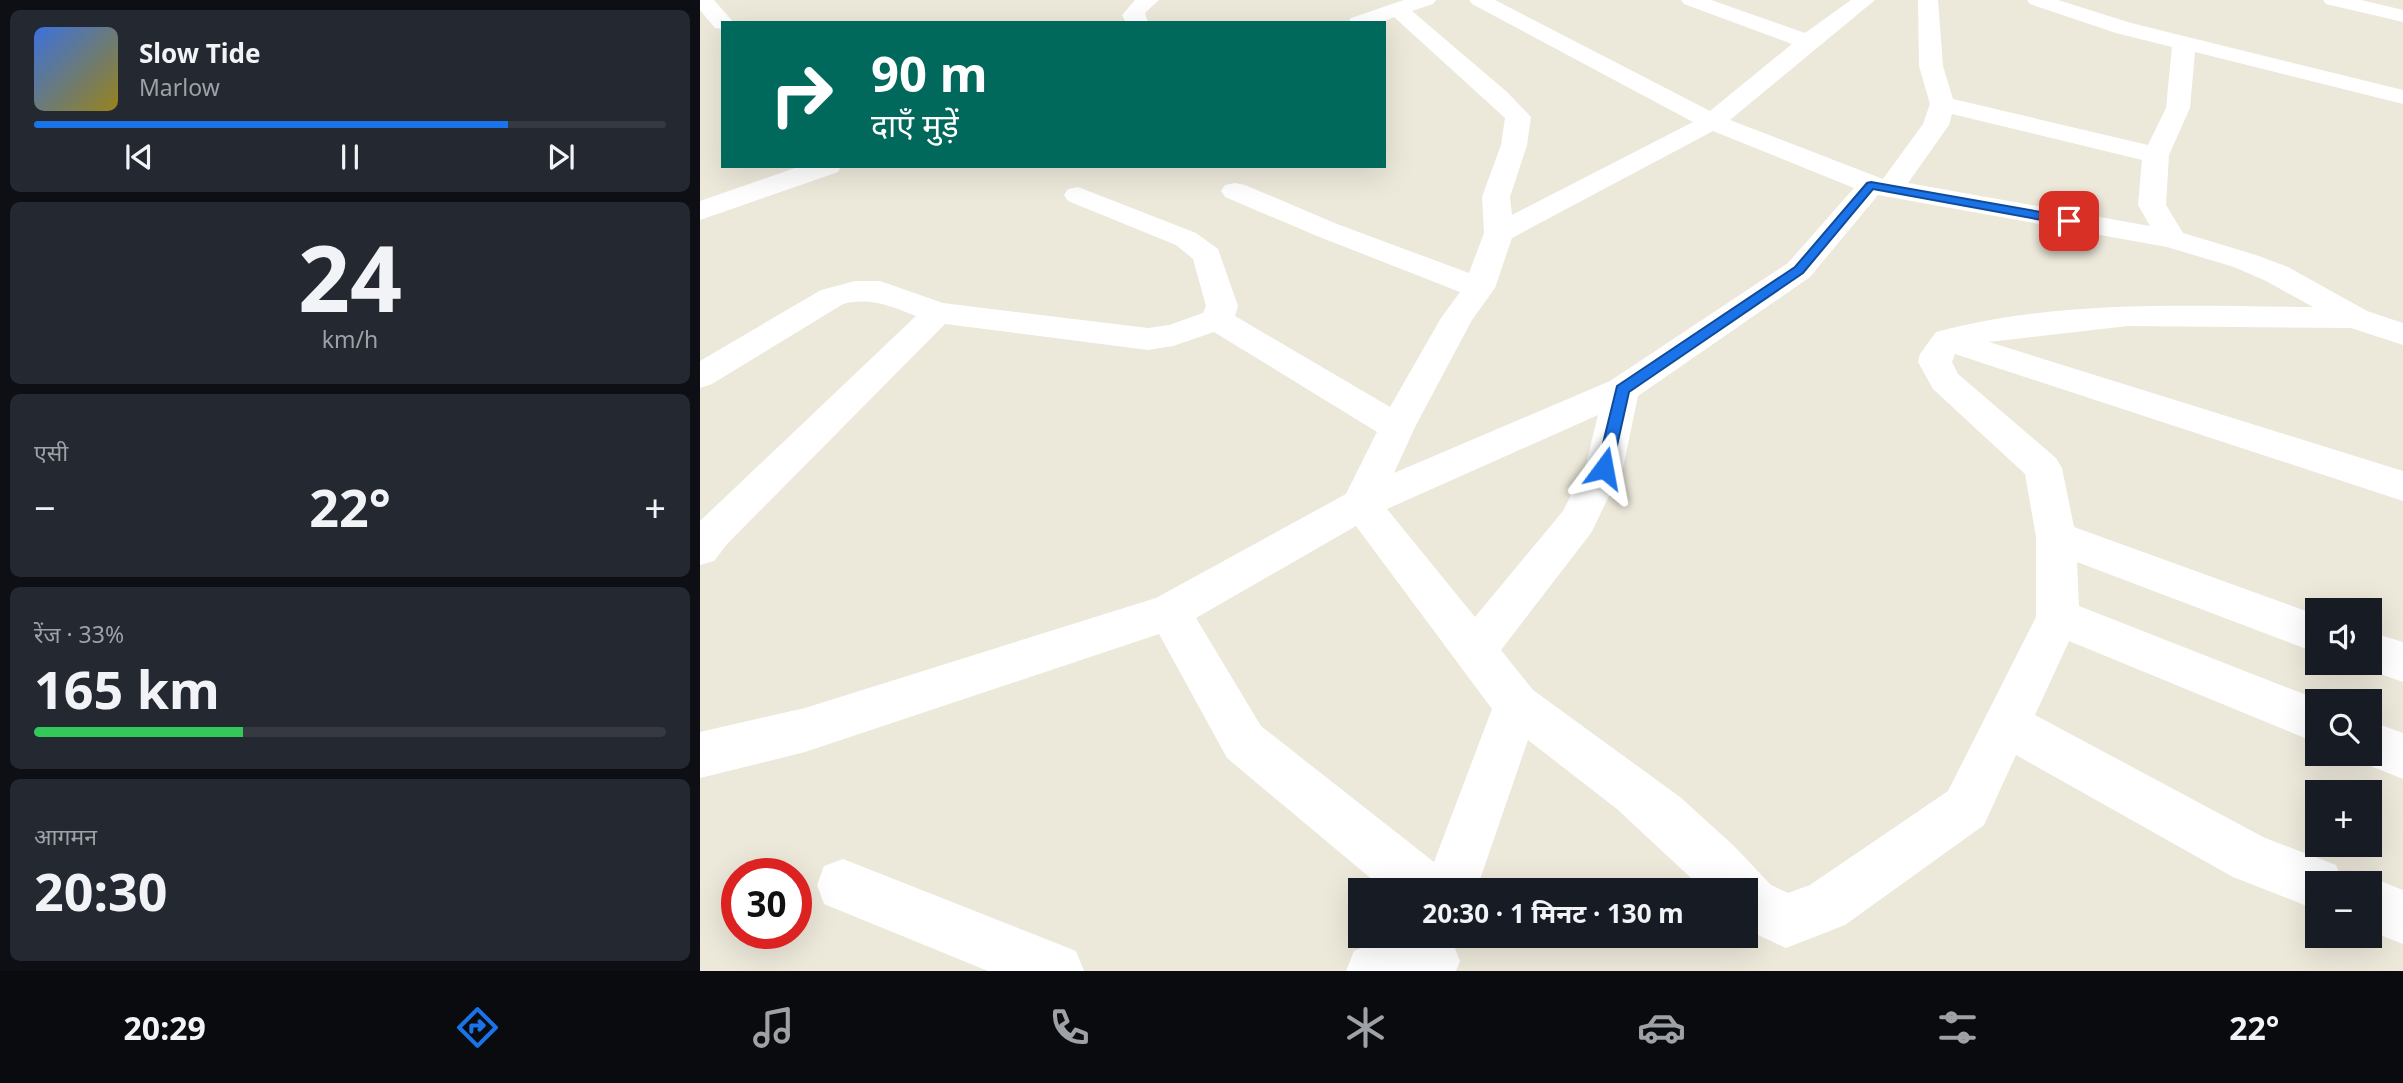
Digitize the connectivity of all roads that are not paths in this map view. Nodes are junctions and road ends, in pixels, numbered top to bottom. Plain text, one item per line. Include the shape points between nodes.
1 (702, 0) edge
2 (1149, 0) edge
3 (1479, 0) edge
4 (1691, 0) edge
5 (1864, 0) edge
6 (1928, 0) edge
7 (2037, 0) edge
8 (2333, 0) edge
9 (1411, 4) edge
10 (2403, 16) edge
11 (721, 21) edge
12 (1136, 21) edge
13 (1364, 21) edge
14 (1808, 42) junction
15 (2184, 43) junction
16 (2403, 97) edge
17 (1942, 104) junction
18 (1712, 122) junction
19 (2156, 155) junction
20 (822, 168) edge
21 (1880, 188) junction
22 (1235, 191) dead end
23 (1078, 195) dead end
24 (700, 211) edge
25 (1499, 233) junction
26 (2172, 239) junction
27 (1479, 288) junction
28 (939, 313) junction
29 (2356, 318) junction
30 (1217, 320) junction
31 (2403, 334) edge
32 (1948, 340) junction
33 (700, 376) edge
34 (1622, 390) junction
35 (1397, 426) junction
36 (2403, 486) edge
37 (1361, 505) junction
38 (2056, 537) junction
39 (700, 549) edge
40 (1169, 612) junction
41 (2058, 617) junction
42 (2305, 630) edge
43 (1475, 650) junction
44 (2382, 656) edge
45 (2403, 662) edge
46 (1517, 705) junction
47 (2305, 716) edge
48 (2008, 725) junction
49 (2382, 748) edge
50 (700, 755) edge
51 (2403, 756) edge
52 (1412, 878) edge
53 (1453, 878) edge
54 (1730, 878) edge
55 (2305, 879) edge
56 (843, 885) dead end
57 (1758, 907) edge
58 (2382, 909) edge
59 (2403, 917) edge
60 (1433, 956) edge
61 (1056, 971) edge
62 (1374, 971) edge

1 - 11 street
2 - 12 street via 1136,9
3 - 18 street
4 - 14 street
5 - 14 street
6 - 17 street via 1931,66
7 - 15 street
8 - 10 street
9 - 13 street
9 - 25 street via 1518,117 1514,145 1496,197
14 - 18 street
15 - 16 street
15 - 19 street via 2178,108
17 - 19 street
17 - 21 street via 1936,125
18 - 21 street
18 - 25 street
19 - 26 street via 2152,205
20 - 24 street
21 - 26 street
21 - 34 street via 1799,270
22 - 27 street
23 - 30 street via 1186,239 1207,255 1222,306
25 - 27 street
26 - 29 street via 2266,270
27 - 35 street via 1457,318
28 - 30 street via 1148,339
28 - 33 street via 880,291 832,297
28 - 39 street
29 - 31 street
29 - 32 street via 2128,316 2009,327
30 - 35 street
32 - 36 street
32 - 38 street via 1935,362 1945,381 2043,468
34 - 37 street
34 - 43 street via 1604,468 1577,522
35 - 37 street
37 - 40 street
37 - 43 street
38 - 41 street
38 - 42 street
40 - 50 street via 805,730
40 - 52 street via 1244,742
41 - 47 street
41 - 48 street
43 - 46 street
44 - 45 street
46 - 53 street
46 - 54 street via 1621,779 1706,851
48 - 55 street via 2251,859
48 - 57 street via 1966,808 1826,906 1786,921
49 - 51 street
56 - 61 street
58 - 59 street
60 - 62 street

